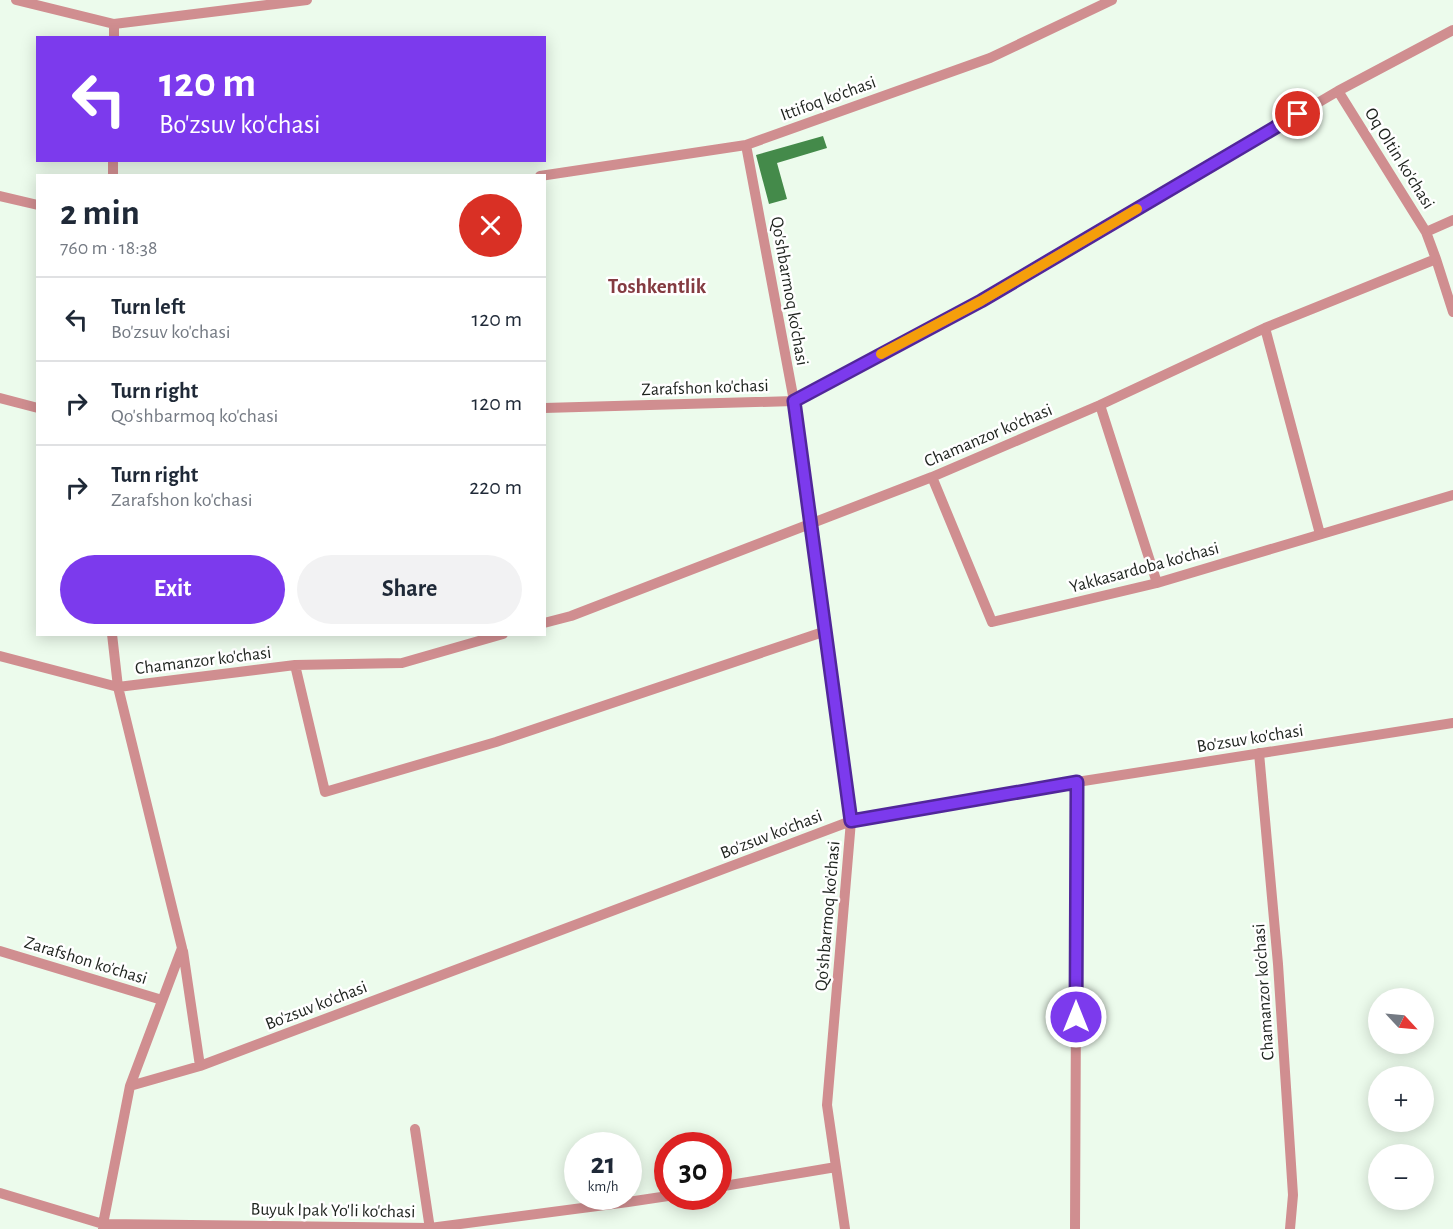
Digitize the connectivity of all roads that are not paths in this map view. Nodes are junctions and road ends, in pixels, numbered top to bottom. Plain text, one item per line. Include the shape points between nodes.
1 (16, 0) edge
2 (307, 0) edge
3 (1112, 0) edge
4 (114, 24) junction
5 (1453, 30) edge
6 (114, 36) edge
7 (1338, 91) junction
8 (746, 145) junction
9 (546, 175) edge
10 (0, 196) edge
11 (36, 205) edge
12 (1453, 220) edge
13 (1426, 232) junction
14 (1436, 259) junction
15 (1453, 312) edge
16 (1265, 328) junction
17 (0, 398) edge
18 (794, 401) junction
19 (1100, 405) junction
20 (36, 407) edge
21 (546, 408) edge
22 (932, 477) junction
23 (1453, 495) edge
24 (810, 525) junction
25 (1320, 534) junction
26 (1157, 583) junction
27 (546, 622) edge
28 (826, 631) junction
29 (112, 636) edge
30 (496, 636) edge
31 (0, 656) edge
32 (295, 665) junction
33 (118, 687) junction
34 (1453, 723) edge
35 (1259, 753) junction
36 (1077, 782) junction
37 (851, 821) junction
38 (182, 948) junction
39 (0, 951) edge
40 (162, 1000) junction
41 (200, 1066) junction
42 (130, 1086) junction
43 (415, 1129) dead end
44 (836, 1167) junction
45 (732, 1185) edge
46 (0, 1193) edge
47 (654, 1198) edge
48 (103, 1226) edge
49 (430, 1228) edge
50 (845, 1229) edge
51 (1075, 1229) edge
52 (1290, 1229) edge

1 - 4 street
2 - 4 street
3 - 8 street, Ittifoq ko'chasi via 990,58
4 - 6 street
5 - 7 street, Zarafshon ko'chasi
7 - 13 street, Oq Oltin ko'chasi
7 - 18 street, Zarafshon ko'chasi via 981,301
8 - 9 street, Ittifoq ko'chasi
8 - 18 street, Qo'shbarmoq ko'chasi
10 - 11 street
12 - 13 street
13 - 14 street, Oq Oltin ko'chasi
14 - 15 street, Oq Oltin ko'chasi
14 - 16 street, Chamanzor ko'chasi
16 - 19 street, Chamanzor ko'chasi
16 - 25 street
17 - 20 street
18 - 21 street, Zarafshon ko'chasi
18 - 24 street, Qo'shbarmoq ko'chasi
19 - 22 street, Chamanzor ko'chasi
19 - 26 street
22 - 24 street, Chamanzor ko'chasi
22 - 26 street, Yakkasardoba ko'chasi via 992,621
23 - 25 street, Yakkasardoba ko'chasi
24 - 27 street, Chamanzor ko'chasi
24 - 28 street, Qo'shbarmoq ko'chasi
25 - 26 street, Yakkasardoba ko'chasi
28 - 32 street via 496,742 325,792
28 - 37 street, Qo'shbarmoq ko'chasi
29 - 33 street
30 - 32 street, Chamanzor ko'chasi via 402,663
31 - 33 street
32 - 33 street, Chamanzor ko'chasi
33 - 38 street
34 - 35 street, Bo'zsuv ko'chasi
35 - 36 street, Bo'zsuv ko'chasi
35 - 52 street, Chamanzor ko'chasi via 1278,964 1293,1195
36 - 37 street, Bo'zsuv ko'chasi
36 - 51 street
37 - 41 street, Bo'zsuv ko'chasi
37 - 44 street, Qo'shbarmoq ko'chasi via 827,1105
38 - 40 street
38 - 41 street
39 - 40 street, Zarafshon ko'chasi
40 - 42 street
41 - 42 street, Bo'zsuv ko'chasi
42 - 48 street
43 - 49 street
44 - 45 street
44 - 50 street, Qo'shbarmoq ko'chasi
46 - 48 street, Buyuk Ipak Yo'li ko'chasi
47 - 49 street, Buyuk Ipak Yo'li ko'chasi
48 - 49 street, Buyuk Ipak Yo'li ko'chasi

